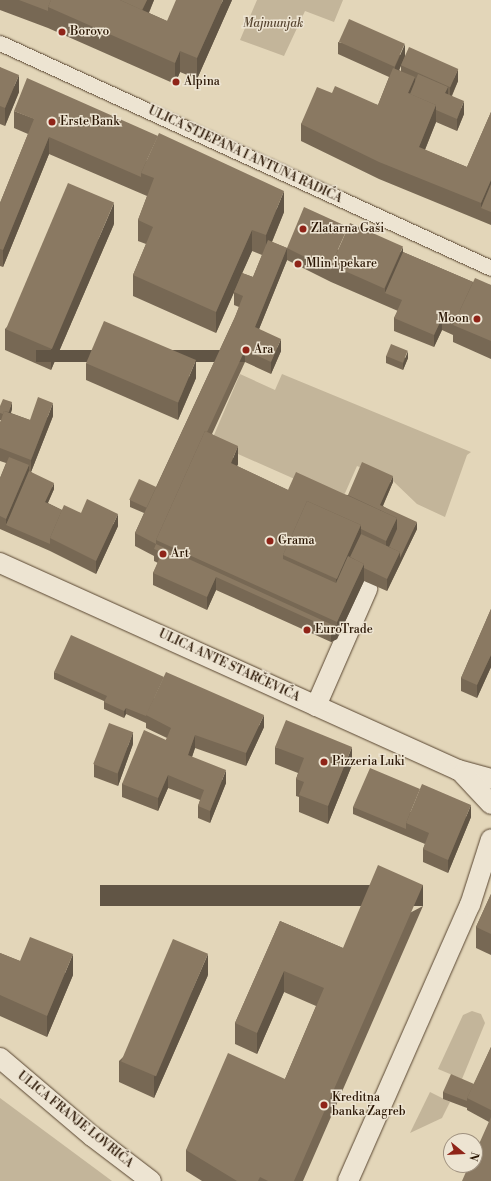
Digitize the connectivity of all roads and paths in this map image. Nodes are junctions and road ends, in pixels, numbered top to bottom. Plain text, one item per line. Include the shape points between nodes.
1 (0, 43) edge
2 (491, 268) edge
3 (0, 563) edge
4 (367, 588) dead end
5 (316, 706) junction
6 (458, 770) junction
7 (491, 779) edge
8 (491, 804) edge
9 (491, 839) edge
10 (491, 873) edge
11 (470, 905) junction
12 (0, 1058) edge
13 (151, 1181) edge
14 (348, 1181) edge

1 - 2 street, ULICA STJEPANA I ANTUNA RADIĆA
3 - 5 street, ULICA ANTE STARČEVIĆA
4 - 5 street
5 - 6 street, ULICA ANTE STARČEVIĆA
6 - 7 street, ULICA ANTE STARČEVIĆA
6 - 8 street, ULICA ANTE STARČEVIĆA
9 - 11 street
10 - 11 street
11 - 14 street
12 - 13 street, ULICA FRANJE LOVRIĆA via 92,1136

